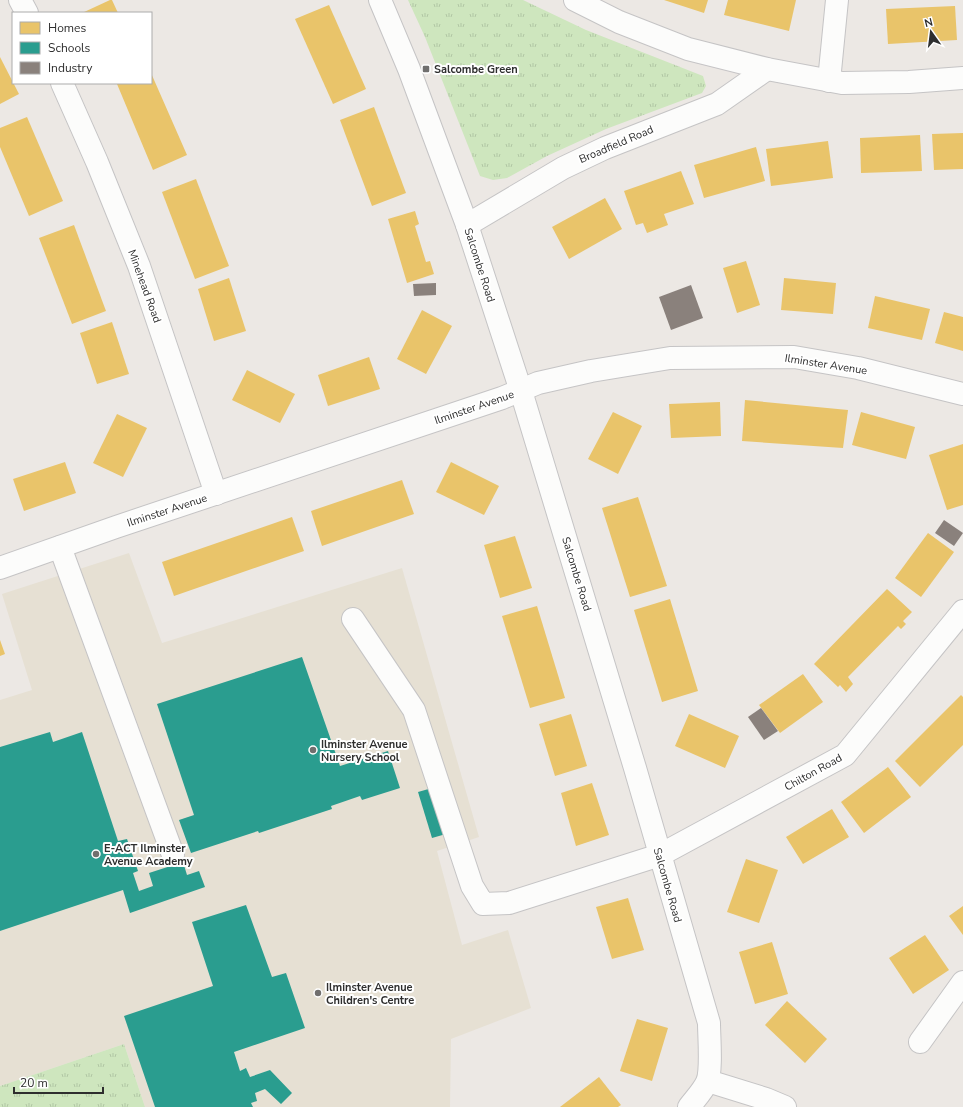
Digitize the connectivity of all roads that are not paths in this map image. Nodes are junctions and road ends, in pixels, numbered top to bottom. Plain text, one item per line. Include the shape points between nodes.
1 (20, 0) edge
2 (380, 0) edge
3 (575, 0) edge
4 (837, 0) edge
5 (26, 12) edge
6 (767, 69) junction
7 (963, 78) edge
8 (829, 81) junction
9 (62, 84) edge
10 (467, 225) junction
11 (521, 391) junction
12 (963, 394) edge
13 (216, 494) junction
14 (60, 547) junction
15 (0, 568) edge
16 (963, 611) edge
17 (353, 620) dead end
18 (173, 855) dead end
19 (660, 855) junction
20 (963, 982) edge
21 (920, 1042) dead end
22 (708, 1081) junction
23 (689, 1107) edge
24 (785, 1107) edge

1 - 5 street
2 - 10 street, Salcombe Road via 409,69
3 - 6 street via 620,22 688,49
4 - 8 street
6 - 8 street
6 - 10 street, Broadfield Road via 717,104 619,142 570,165
7 - 8 street via 909,82
9 - 13 street, Minehead Road via 139,266
10 - 11 street, Salcombe Road
11 - 12 street, Ilminster Avenue via 538,383 592,371 670,358 794,357 858,368
11 - 13 street, Ilminster Avenue
11 - 19 street, Salcombe Road
13 - 14 street, Ilminster Avenue
14 - 15 street, Ilminster Avenue
14 - 18 street
16 - 19 street, Chilton Road via 845,755
17 - 19 street, Chilton Road via 414,710 472,886 483,904 509,903
19 - 22 street, Salcombe Road via 709,1023
20 - 21 street
22 - 23 street
22 - 24 street

